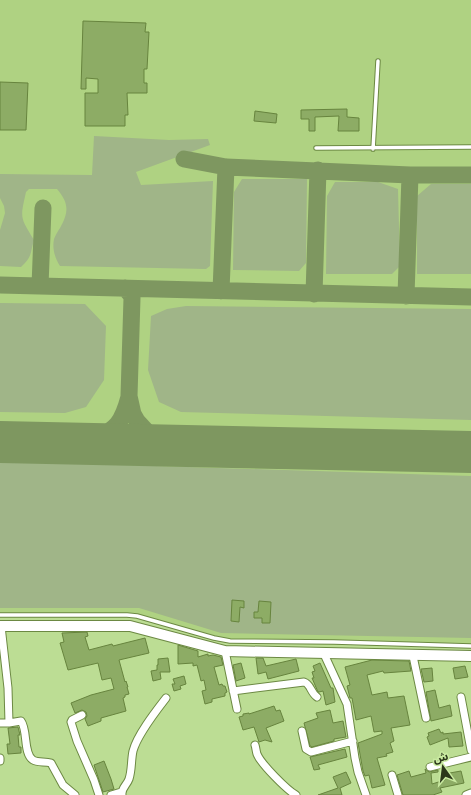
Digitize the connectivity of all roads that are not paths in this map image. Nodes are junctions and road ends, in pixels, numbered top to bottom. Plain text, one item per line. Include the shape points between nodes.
1 (378, 61) dead end
2 (471, 147) edge
3 (316, 148) dead end
4 (373, 148) junction
5 (0, 615) edge
6 (1, 626) edge
7 (471, 646) edge
8 (225, 651) junction
9 (324, 654) junction
10 (413, 656) junction
11 (471, 656) edge
12 (3, 671) edge
13 (233, 691) junction
14 (317, 697) dead end
15 (461, 697) dead end
16 (166, 698) dead end
17 (237, 709) dead end
18 (82, 715) dead end
19 (426, 718) dead end
20 (0, 723) edge
21 (9, 723) junction
22 (302, 731) dead end
23 (469, 732) edge
24 (352, 740) junction
25 (255, 745) dead end
26 (471, 750) edge
27 (471, 757) edge
28 (0, 758) edge
29 (0, 761) edge
30 (430, 767) dead end
31 (392, 775) dead end
32 (471, 793) edge
33 (121, 794) edge
34 (75, 795) edge
35 (100, 795) edge
36 (111, 795) edge
37 (296, 795) edge
38 (366, 795) edge
39 (398, 795) edge
40 (466, 795) edge

1 - 4 lane
2 - 4 lane
3 - 4 lane
5 - 7 lane via 137,616 230,641
6 - 8 main road via 130,626
6 - 12 street
8 - 9 main road
8 - 13 street
9 - 10 main road
9 - 24 street via 347,704
10 - 11 main road
10 - 19 street
12 - 21 street
13 - 14 street via 304,682
13 - 17 street
15 - 23 street
16 - 33 street via 137,741 133,750 130,778
18 - 35 street via 71,722
20 - 21 street
21 - 34 street via 21,721 30,758 51,764 63,785
22 - 24 street via 306,749 311,752
23 - 26 street
24 - 38 street via 358,772
25 - 37 street via 259,758
27 - 30 street
28 - 29 street
31 - 39 street
32 - 40 street
33 - 36 street

